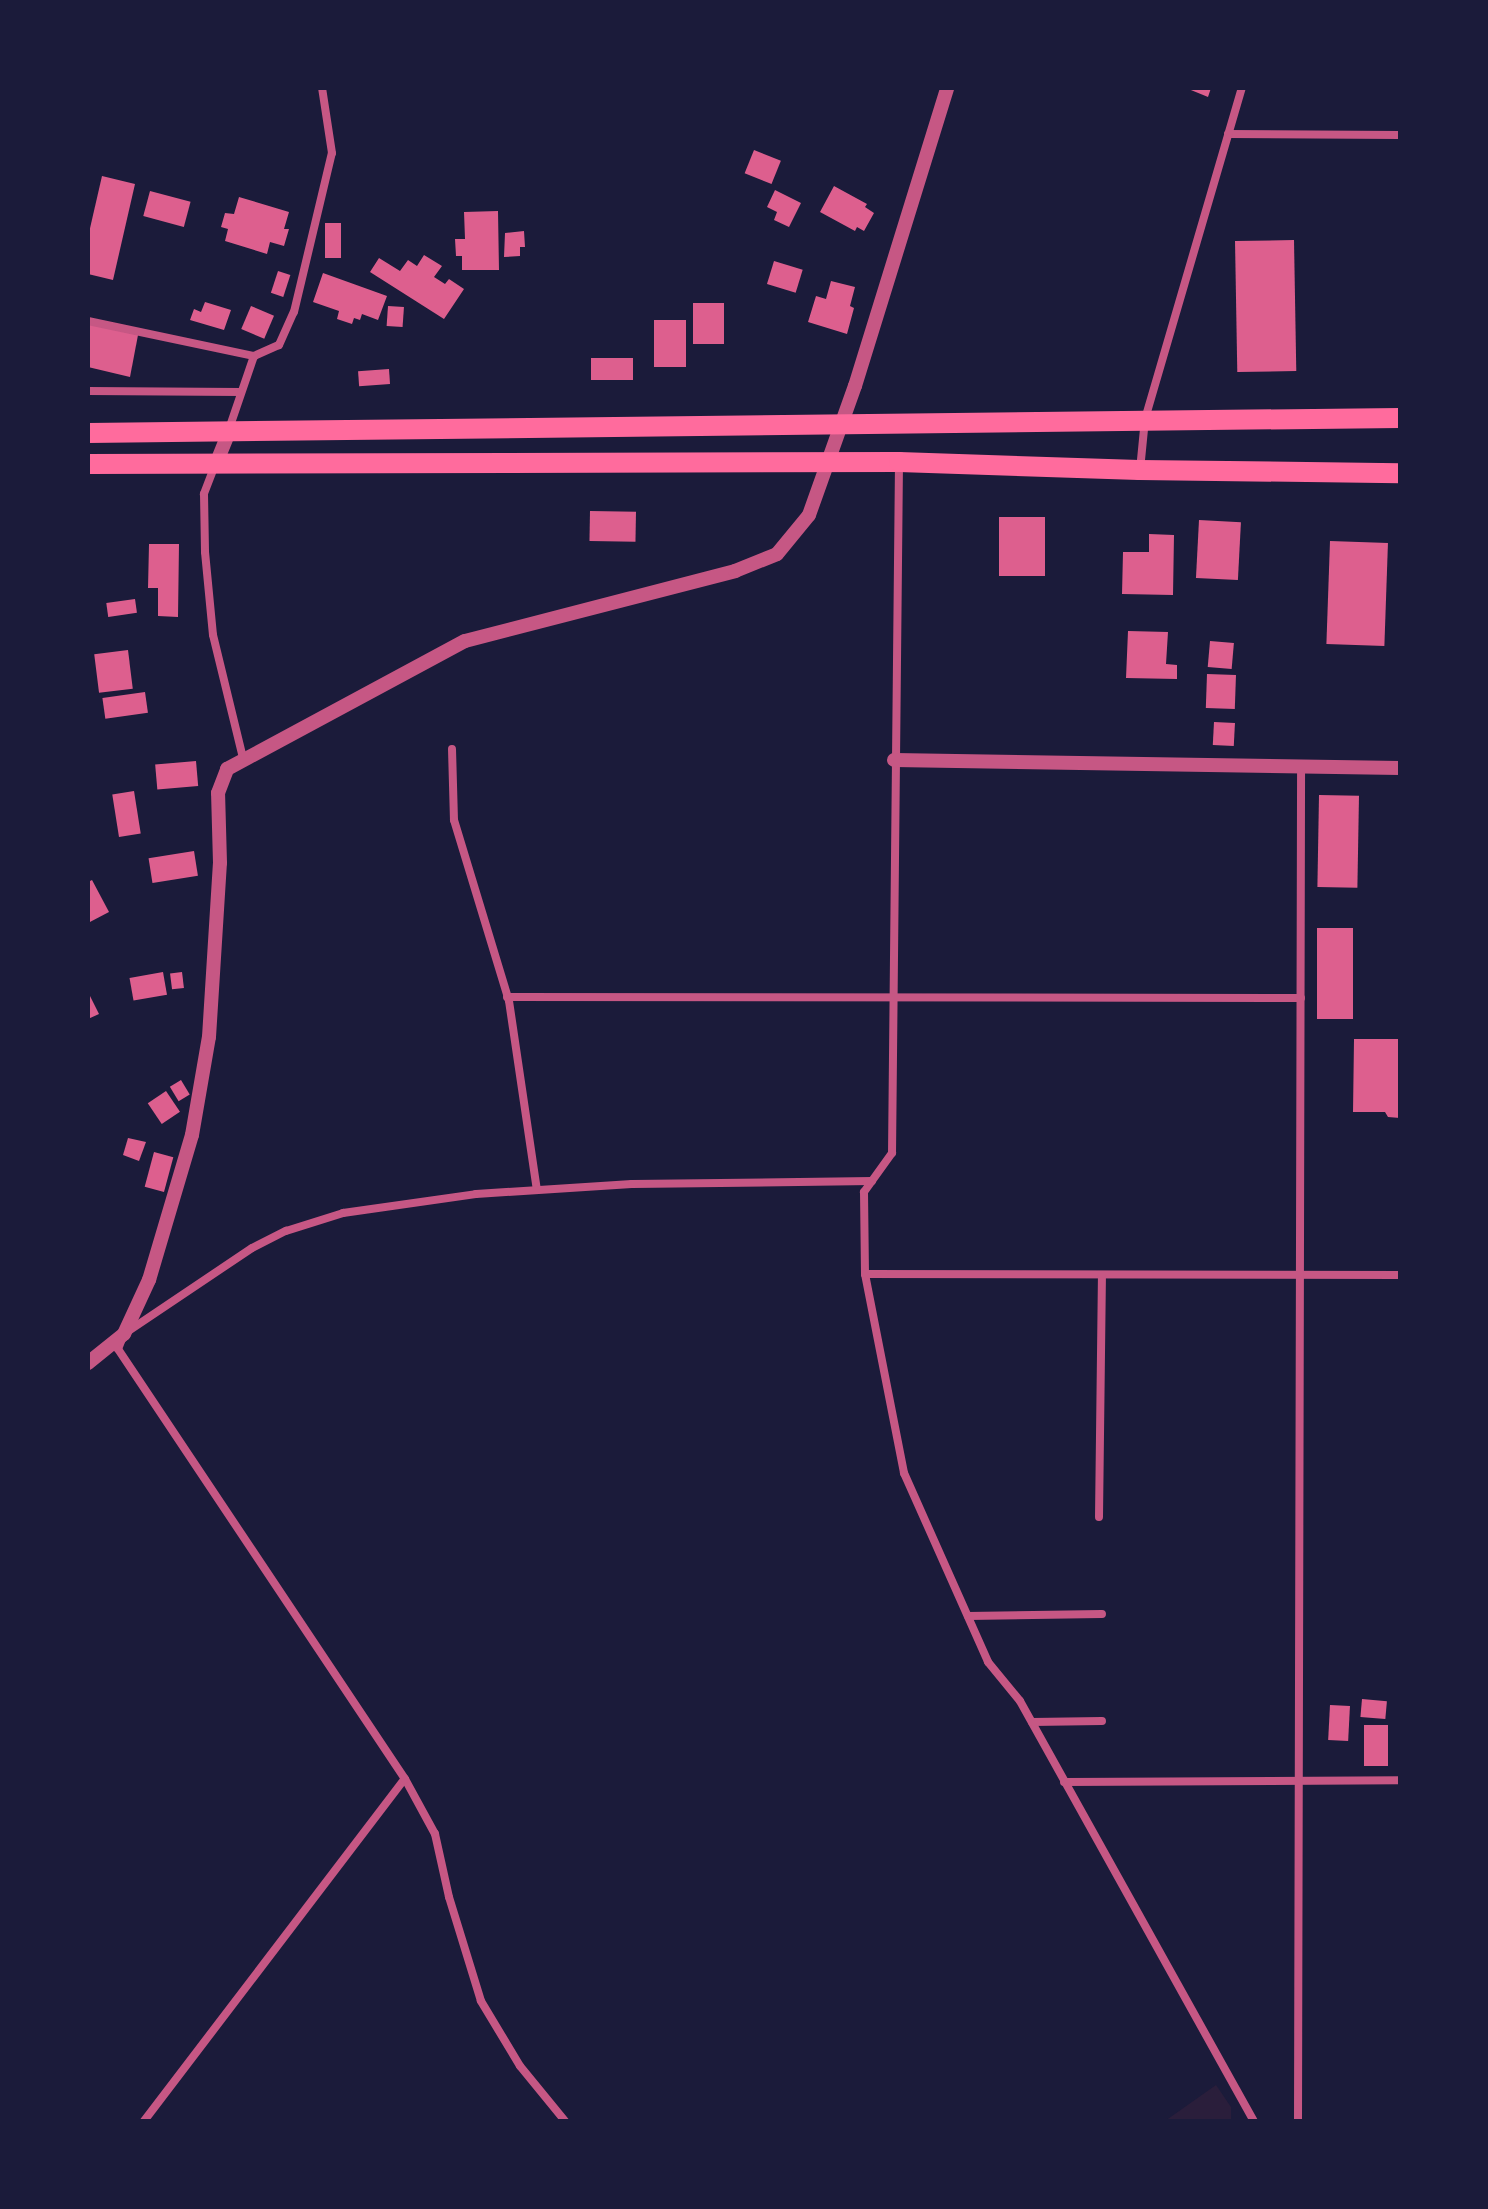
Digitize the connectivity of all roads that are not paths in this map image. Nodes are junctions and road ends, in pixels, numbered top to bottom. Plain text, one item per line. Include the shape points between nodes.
1 (322, 88) edge
2 (947, 88) edge
3 (1242, 88) edge
4 (1228, 134) junction
5 (1400, 135) edge
6 (88, 321) edge
7 (254, 356) junction
8 (88, 391) edge
9 (241, 392) junction
10 (1400, 418) edge
11 (1145, 419) junction
12 (840, 423) junction
13 (88, 433) edge
14 (228, 434) junction
15 (899, 462) junction
16 (827, 463) junction
17 (88, 464) edge
18 (216, 464) junction
19 (1139, 470) junction
20 (1400, 473) edge
21 (452, 749) dead end
22 (243, 758) junction
23 (894, 760) junction
24 (1400, 768) edge
25 (1301, 769) junction
26 (893, 996) junction
27 (507, 997) junction
28 (1301, 998) junction
29 (872, 1181) junction
30 (537, 1190) junction
31 (865, 1274) junction
32 (1102, 1275) junction
33 (1400, 1275) edge
34 (1298, 1276) junction
35 (124, 1334) junction
36 (88, 1363) edge
37 (1099, 1517) dead end
38 (1102, 1614) dead end
39 (968, 1616) junction
40 (1102, 1721) dead end
41 (1032, 1722) junction
42 (405, 1779) junction
43 (1300, 1780) junction
44 (1400, 1780) edge
45 (1064, 1782) junction
46 (144, 2121) edge
47 (565, 2121) edge
48 (1254, 2121) edge
49 (1298, 2121) edge

1 - 7 street via 332,153 294,312 279,345
2 - 12 street
3 - 4 street
4 - 5 street
4 - 11 street
6 - 7 street
7 - 9 street
8 - 9 street
9 - 14 street
10 - 11 highway
11 - 12 highway
11 - 19 street
12 - 14 highway
12 - 16 street
13 - 14 highway
14 - 18 street
15 - 16 highway
15 - 19 highway
15 - 23 street
16 - 18 highway
16 - 22 street via 809,515 777,554 735,571 465,641
17 - 18 highway
18 - 22 street via 204,494 205,552 213,635
19 - 20 highway
21 - 27 street via 454,820
22 - 35 street via 227,769 218,793 216,954 192,1135 157,1258
23 - 25 street
23 - 26 street
24 - 25 street
25 - 28 street
26 - 27 street
26 - 28 street
26 - 29 street via 892,1153
27 - 30 street
28 - 34 street
29 - 30 street
29 - 31 street via 864,1192
30 - 35 street via 343,1213 286,1231
31 - 32 street
31 - 39 street via 904,1473
32 - 34 street
32 - 37 street
33 - 34 street
34 - 43 street
35 - 36 street
35 - 42 street via 118,1349
38 - 39 street
39 - 41 street via 988,1662
40 - 41 street
41 - 45 street
42 - 46 street
42 - 47 street via 435,1834 481,2001 520,2066
43 - 44 street
43 - 45 street
43 - 49 street
45 - 48 street

